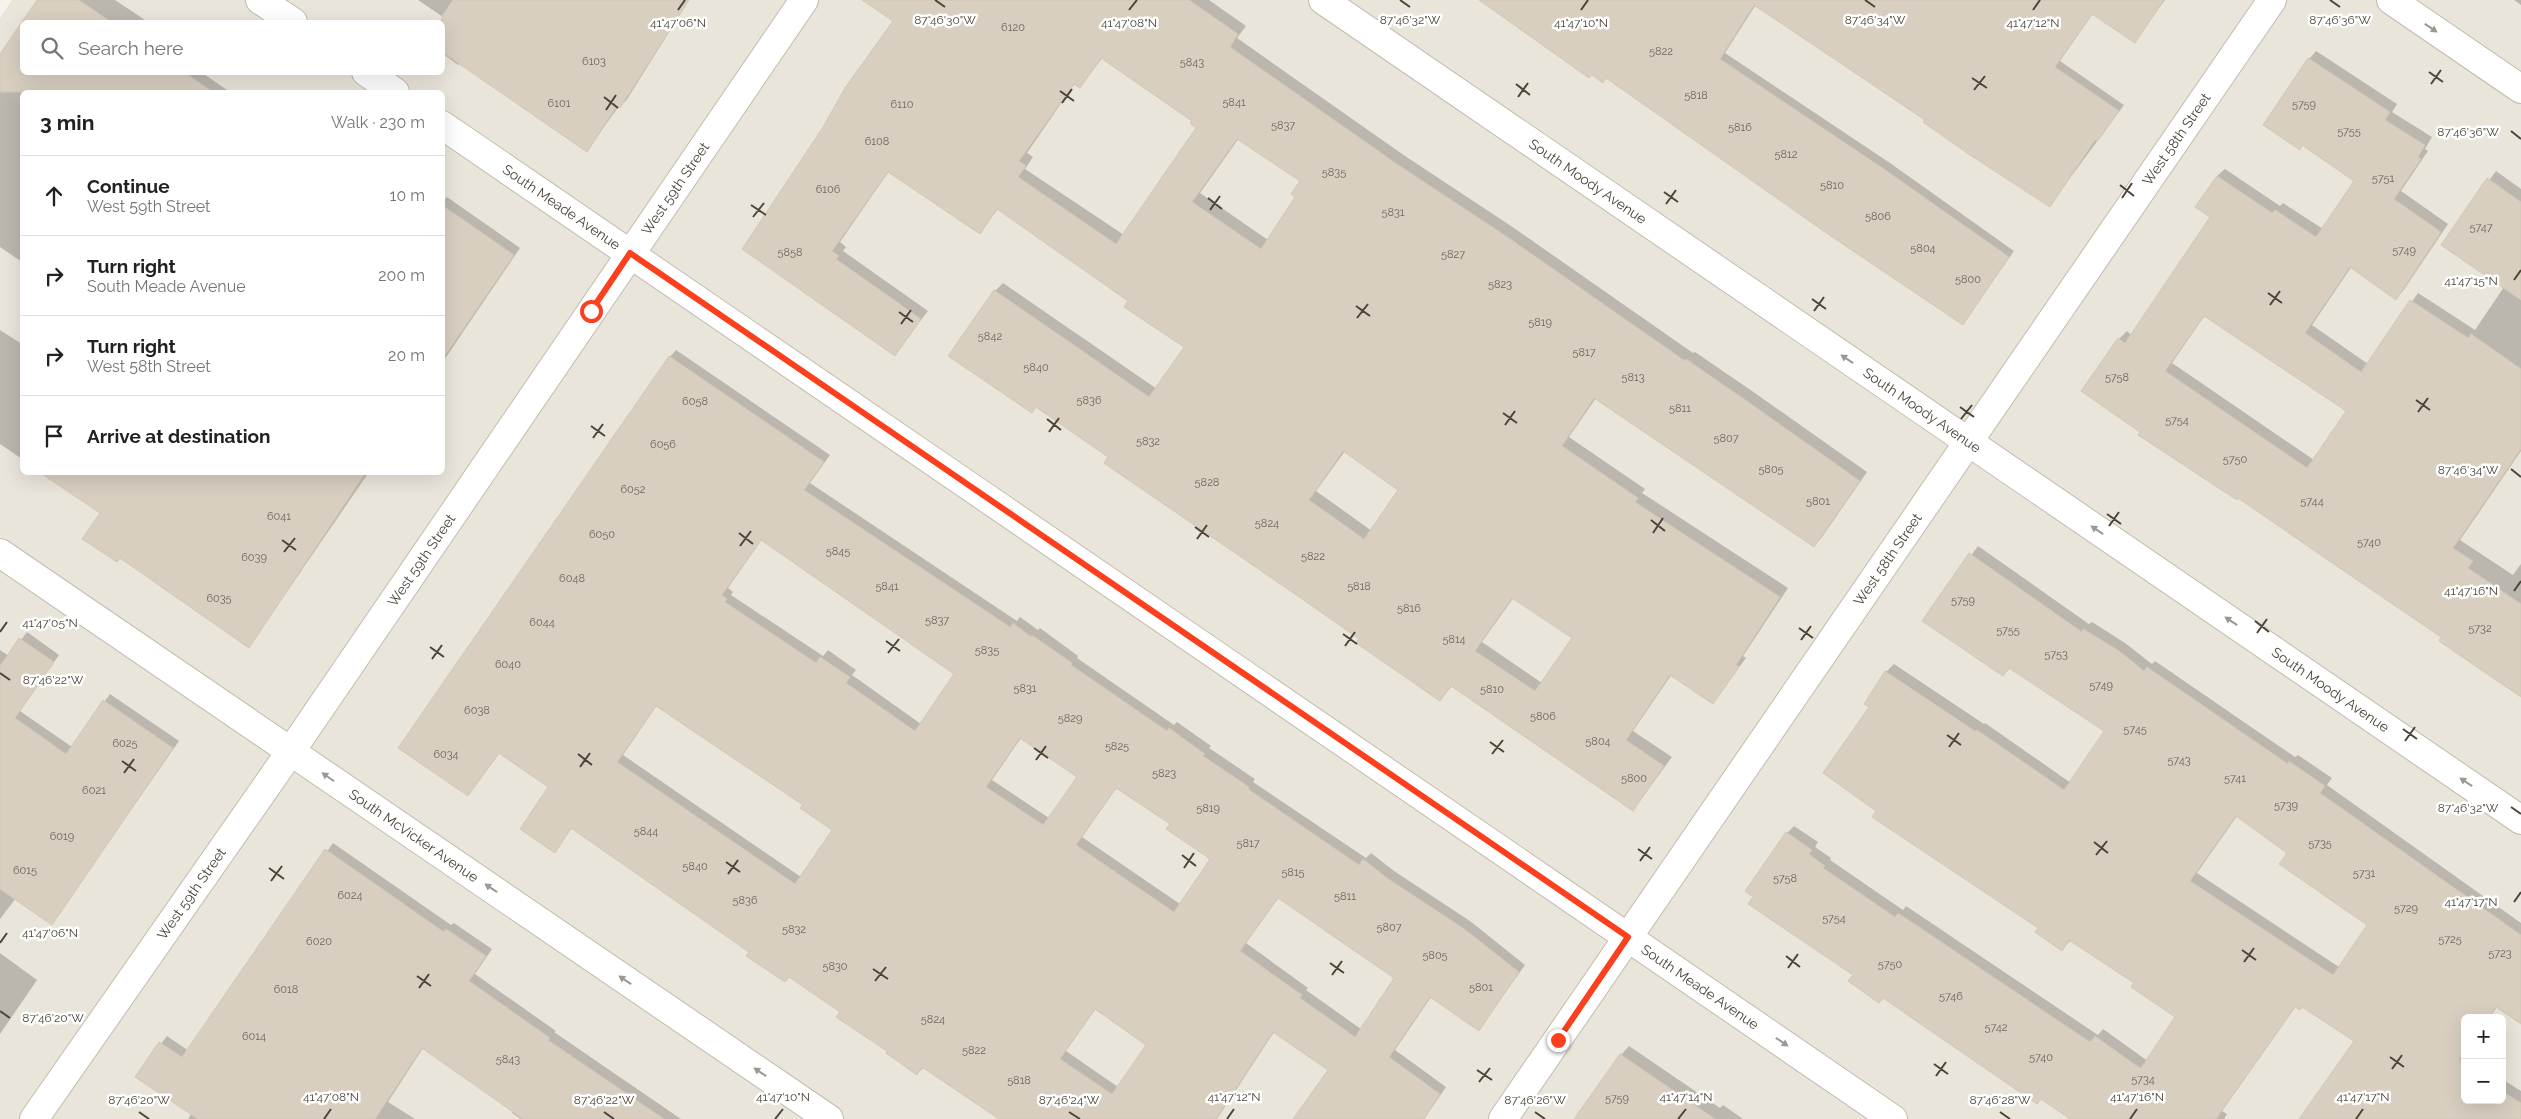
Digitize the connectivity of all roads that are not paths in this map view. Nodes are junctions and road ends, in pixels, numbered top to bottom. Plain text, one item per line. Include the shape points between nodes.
1 (260, 0) edge
2 (804, 0) edge
3 (1323, 0) edge
4 (2272, 0) edge
5 (2391, 0) edge
6 (289, 20) edge
7 (370, 75) edge
8 (2521, 89) edge
9 (392, 90) edge
10 (445, 127) edge
11 (630, 253) junction
12 (1968, 442) junction
13 (0, 553) edge
14 (291, 751) junction
15 (2521, 820) edge
16 (1628, 937) junction
17 (34, 1119) edge
18 (829, 1119) edge
19 (1504, 1119) edge
20 (1893, 1119) edge

1 - 6 street
2 - 11 street, West 59th Street
12 -> 3 street, South Moody Avenue
4 - 12 street, West 58th Street
5 -> 8 street
7 - 9 street
10 - 11 street, South Meade Avenue
11 - 14 street, West 59th Street
11 - 16 street, South Meade Avenue
15 -> 12 street, South Moody Avenue
12 - 16 street, West 58th Street
13 - 14 street, South McVicker Avenue
14 - 17 street, West 59th Street
18 -> 14 street, South McVicker Avenue
16 - 19 street, West 58th Street
16 -> 20 street, South Meade Avenue

